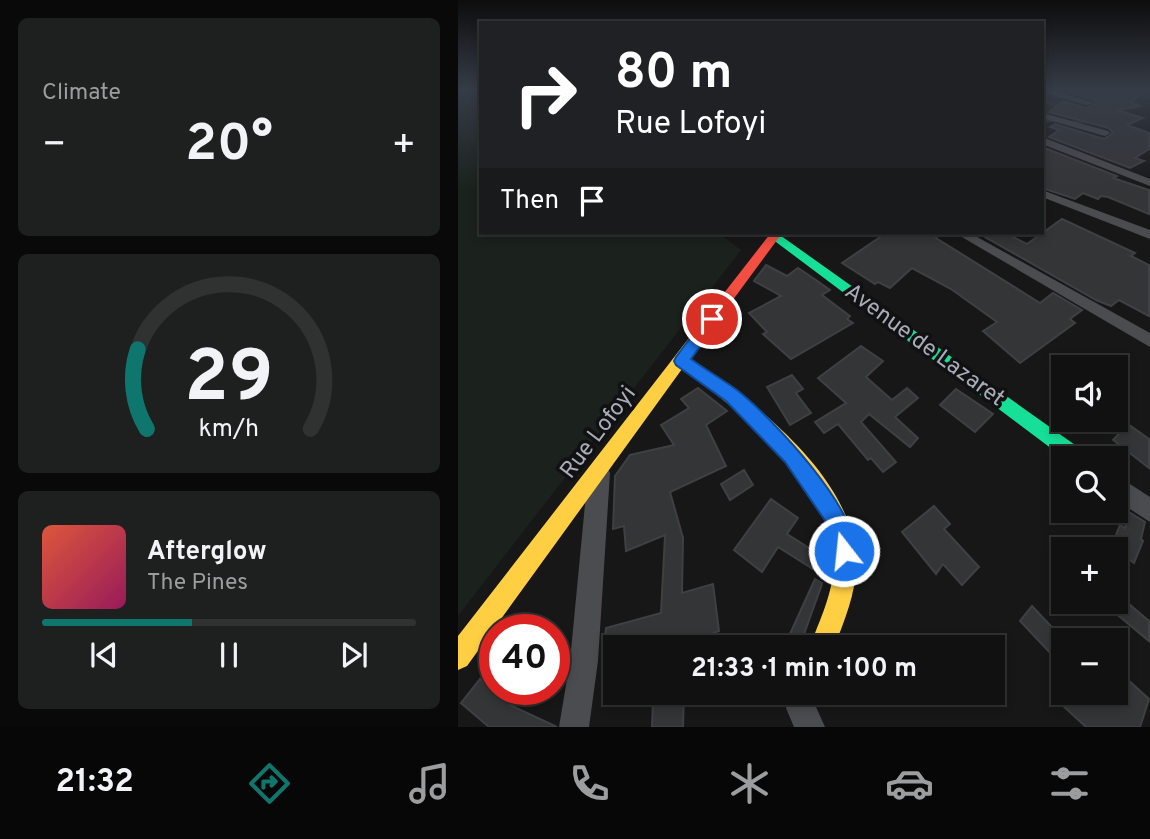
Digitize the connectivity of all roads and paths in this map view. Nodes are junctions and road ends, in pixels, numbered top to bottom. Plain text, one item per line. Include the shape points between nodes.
1 (1070, 123) edge
2 (1106, 133) dead end
3 (1044, 141) edge
4 (1149, 167) edge
5 (1131, 175) junction
6 (1149, 183) edge
7 (1044, 194) edge
8 (771, 235) edge
9 (773, 235) edge
10 (964, 235) edge
11 (1149, 235) edge
12 (1149, 341) edge
13 (682, 361) junction
14 (1062, 446) edge
15 (599, 469) junction
16 (1128, 495) edge
17 (1149, 511) edge
18 (826, 635) edge
19 (458, 657) edge
20 (801, 705) edge
21 (574, 727) edge
22 (810, 727) edge

1 - 2 street
3 - 5 street
4 - 5 street
5 - 6 street
7 - 11 street
8 - 13 street, Rue Lofoyi
9 - 14 street, Avenue de Lazaret
10 - 12 street
13 - 15 street, Rue Lofoyi
13 - 18 street via 721,387 773,434 819,492 840,528 842,592
15 - 19 street, Rue Lofoyi
15 - 21 street via 584,661
16 - 17 street
20 - 22 street

